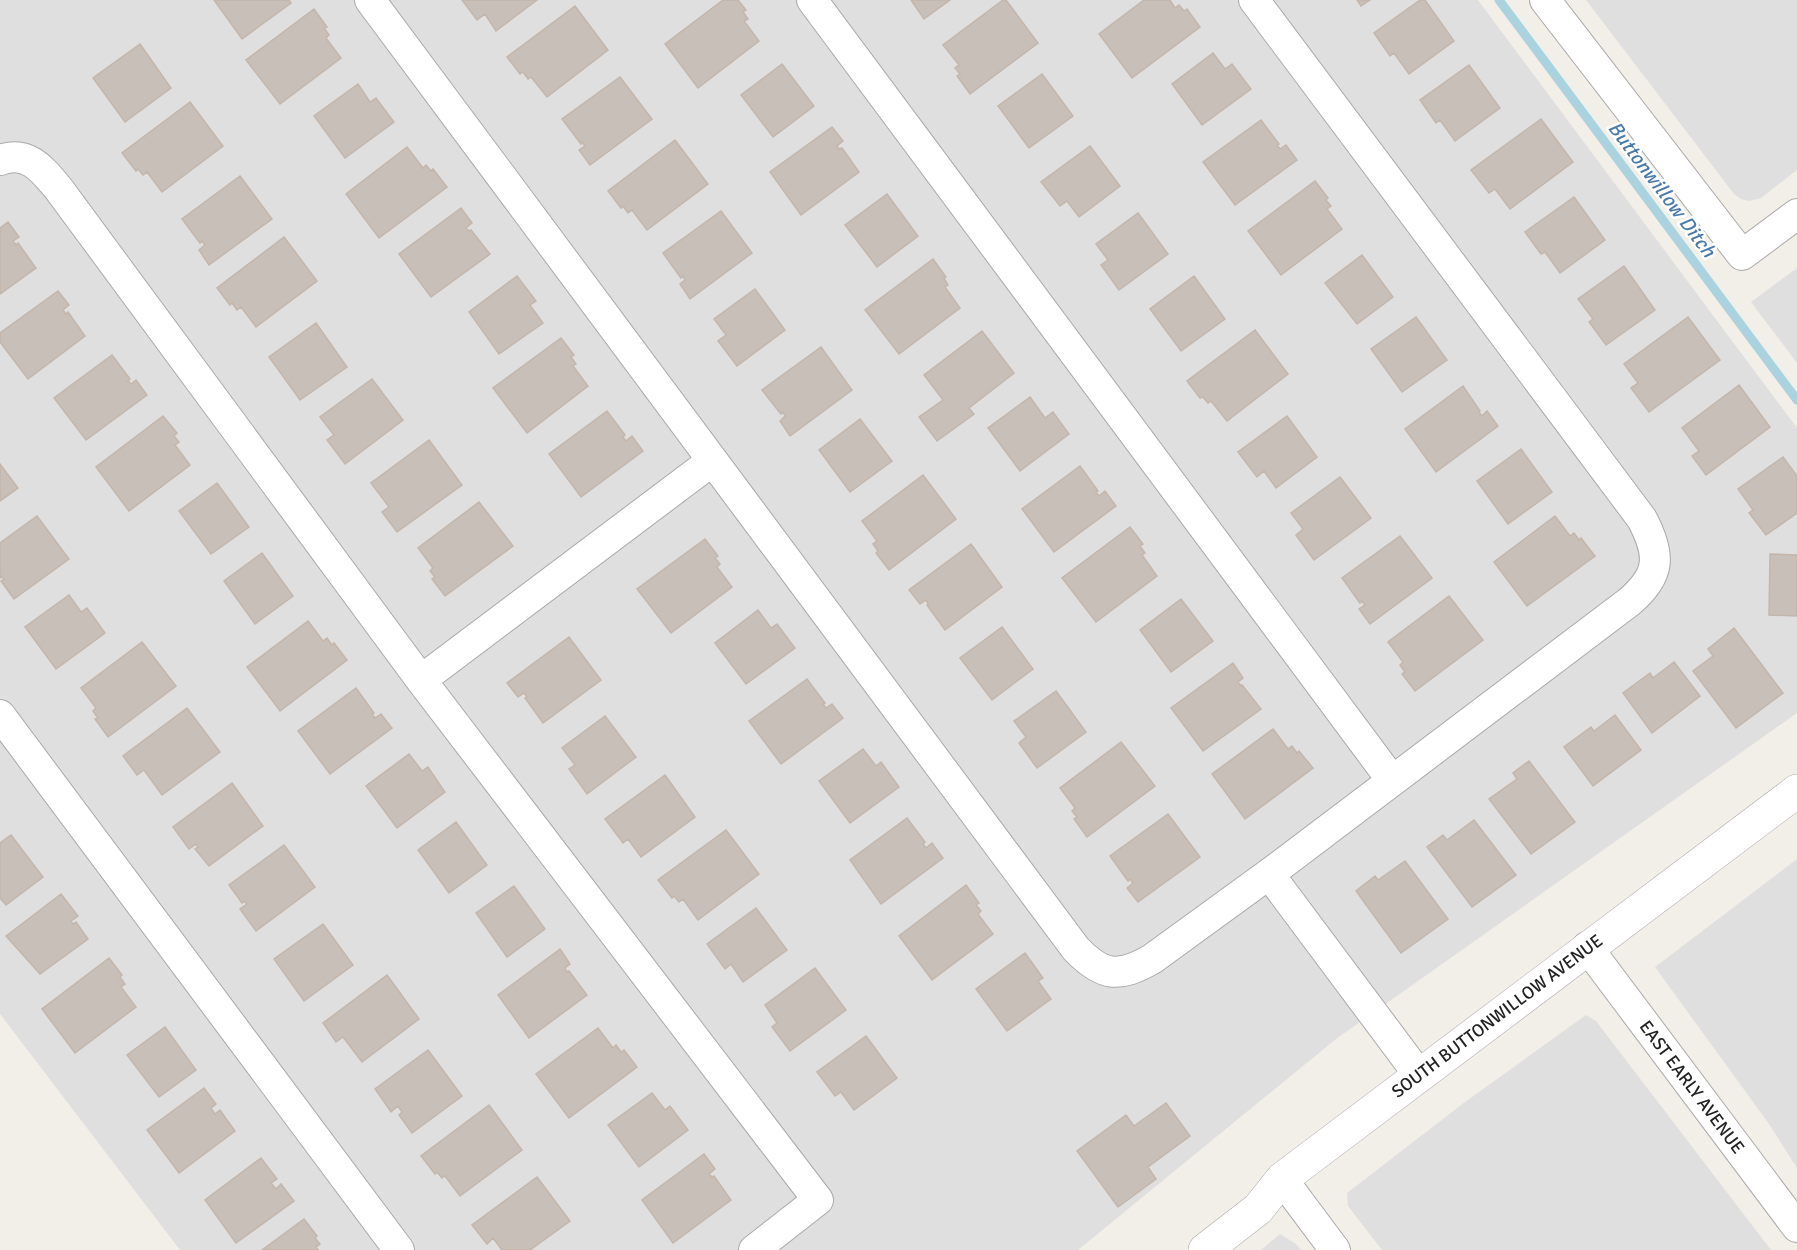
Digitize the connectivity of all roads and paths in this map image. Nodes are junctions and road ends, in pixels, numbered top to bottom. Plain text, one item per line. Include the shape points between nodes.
1 (370, 0) edge
2 (812, 0) edge
3 (1254, 0) edge
4 (1545, 0) edge
5 (0, 160) edge
6 (1797, 214) edge
7 (712, 461) junction
8 (421, 680) junction
9 (0, 715) edge
10 (1391, 779) junction
11 (1797, 791) edge
12 (1269, 873) junction
13 (1587, 948) junction
14 (1419, 1075) junction
15 (1282, 1179) junction
16 (1797, 1227) edge
17 (399, 1250) edge
18 (754, 1250) edge
19 (1205, 1250) edge
20 (1335, 1250) edge

1 - 7 street
2 - 10 street
3 - 10 street via 1642,519 1655,554 1653,572 1645,588
4 - 6 street via 1742,255
5 - 8 street via 16,156 35,163 58,188
7 - 8 street
7 - 12 street via 1090,963 1104,970 1134,969
8 - 18 street via 818,1200
9 - 17 street
10 - 12 street
11 - 13 street, SOUTH BUTTONWILLOW AVENUE
12 - 14 street
13 - 14 street, SOUTH BUTTONWILLOW AVENUE
13 - 16 street, EAST EARLY AVENUE
14 - 15 street, SOUTH BUTTONWILLOW AVENUE
15 - 19 street, SOUTH BUTTONWILLOW AVENUE via 1258,1209
15 - 20 street

